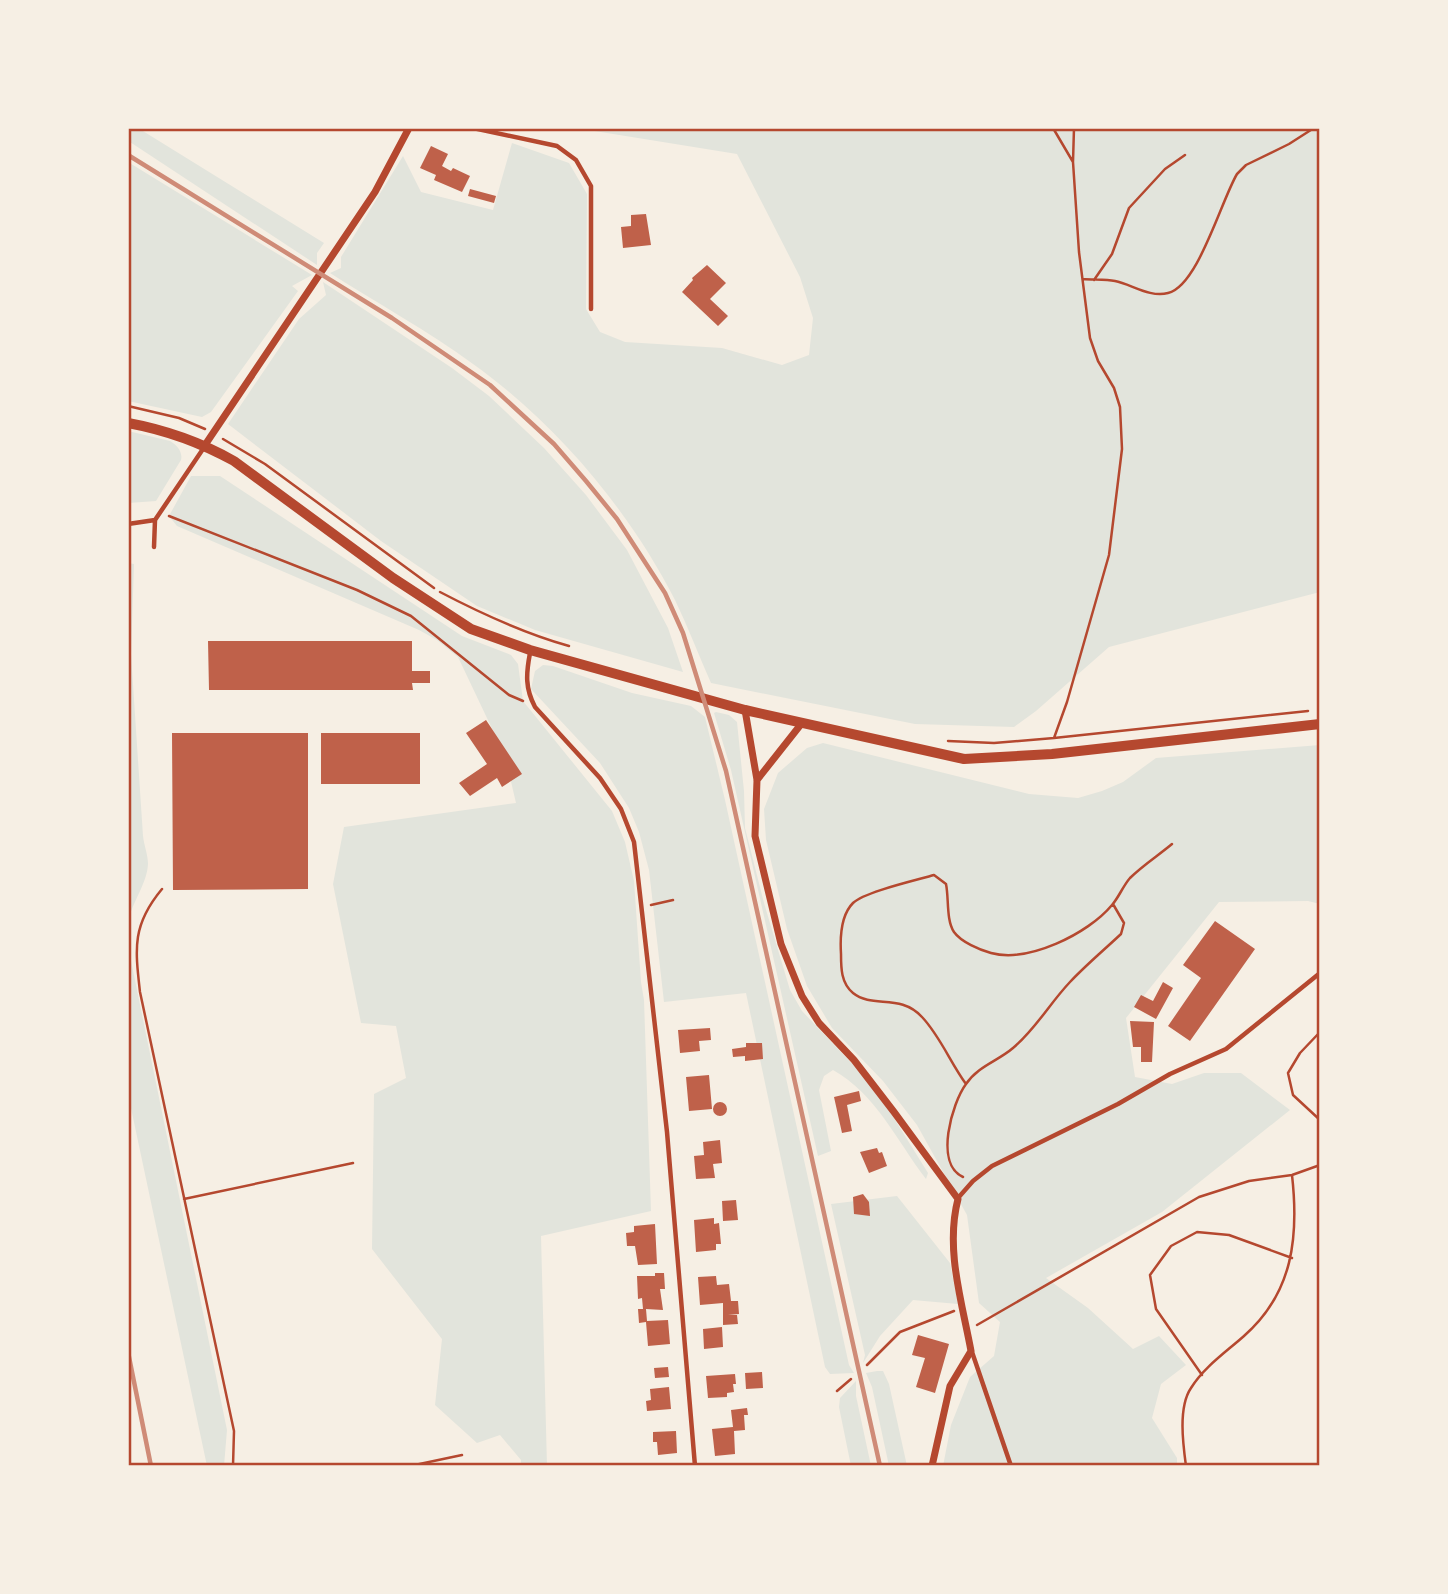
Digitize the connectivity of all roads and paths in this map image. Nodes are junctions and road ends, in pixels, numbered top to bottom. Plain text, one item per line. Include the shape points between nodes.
1 (409, 128) edge
2 (473, 128) edge
3 (1053, 128) edge
4 (1074, 128) edge
5 (1314, 128) edge
6 (1185, 155) dead end
7 (1073, 162) junction
8 (1083, 279) junction
9 (1094, 280) junction
10 (591, 309) dead end
11 (128, 406) edge
12 (128, 423) edge
13 (213, 432) junction
14 (205, 445) junction
15 (160, 512) junction
16 (155, 520) junction
17 (128, 524) edge
18 (154, 547) dead end
19 (574, 648) dead end
20 (530, 650) junction
21 (535, 707) junction
22 (745, 710) junction
23 (1309, 711) dead end
24 (802, 723) junction
25 (1320, 724) edge
26 (1054, 738) junction
27 (938, 739) dead end
28 (1052, 754) junction
29 (757, 780) junction
30 (1172, 844) dead end
31 (162, 889) dead end
32 (673, 900) dead end
33 (1113, 904) junction
34 (641, 907) junction
35 (1320, 973) edge
36 (1320, 1032) edge
37 (966, 1084) junction
38 (1320, 1120) edge
39 (353, 1163) dead end
40 (1320, 1165) edge
41 (1292, 1175) junction
42 (973, 1181) junction
43 (184, 1199) junction
44 (958, 1199) junction
45 (1292, 1258) junction
46 (964, 1308) junction
47 (967, 1330) junction
48 (971, 1351) junction
49 (867, 1365) dead end
50 (1202, 1375) junction
51 (851, 1379) dead end
52 (837, 1391) dead end
53 (462, 1455) dead end
54 (233, 1466) edge
55 (410, 1466) edge
56 (695, 1466) edge
57 (932, 1466) edge
58 (1011, 1466) edge
59 (1186, 1466) edge

1 - 13 street via 375,192
2 - 10 lane via 556,146 576,160 591,186
3 - 7 path
4 - 7 path
5 - 9 path via 1237,174 1184,284 1167,293 1152,293
6 - 9 path via 1165,169 1129,208 1112,254
7 - 8 path
8 - 9 path
8 - 26 path via 1090,338 1120,407 1122,449 1109,555
11 - 13 path
12 - 14 street
13 - 14 street
13 - 19 path via 265,464 439,591 488,617
14 - 15 lane
14 - 20 street via 234,461 440,610 471,629
15 - 16 lane
15 - 21 path via 358,590 411,616 509,695
16 - 17 lane
16 - 18 lane
20 - 21 lane via 526,678
20 - 22 street
21 - 34 lane via 600,778 621,809 634,842
22 - 24 street
22 - 29 street
23 - 26 path
24 - 28 street via 964,759
24 - 29 street
25 - 28 street
26 - 27 path via 994,743
26 - 28 path
29 - 44 street via 755,836 781,944 802,996
30 - 33 path via 1129,879
31 - 43 path via 139,929 136,957
32 - 34 path
33 - 37 path via 1124,923 1121,934 1069,983 1013,1048
33 - 37 path via 1072,936 1027,955 1004,956 980,950 954,933 946,884 933,875 854,902 840,941 842,975 851,992 866,1000 892,1001 921,1015
34 - 56 lane via 667,1132
35 - 42 lane via 1226,1049 1170,1073 992,1166
36 - 38 path via 1288,1073 1293,1095
37 - 42 path via 947,1129 948,1158 958,1174
39 - 43 path
40 - 41 path
41 - 45 path
41 - 47 path via 1249,1181 1199,1197
42 - 44 lane
43 - 54 path via 234,1431
44 - 46 street via 953,1249
45 - 50 path via 1268,1311
45 - 50 path via 1229,1235 1197,1232 1171,1246 1150,1275 1156,1309
46 - 47 street
46 - 49 path via 900,1332
47 - 48 street
48 - 57 street via 950,1386
48 - 58 lane
50 - 59 path via 1189,1389 1182,1426
51 - 52 path
53 - 55 path

